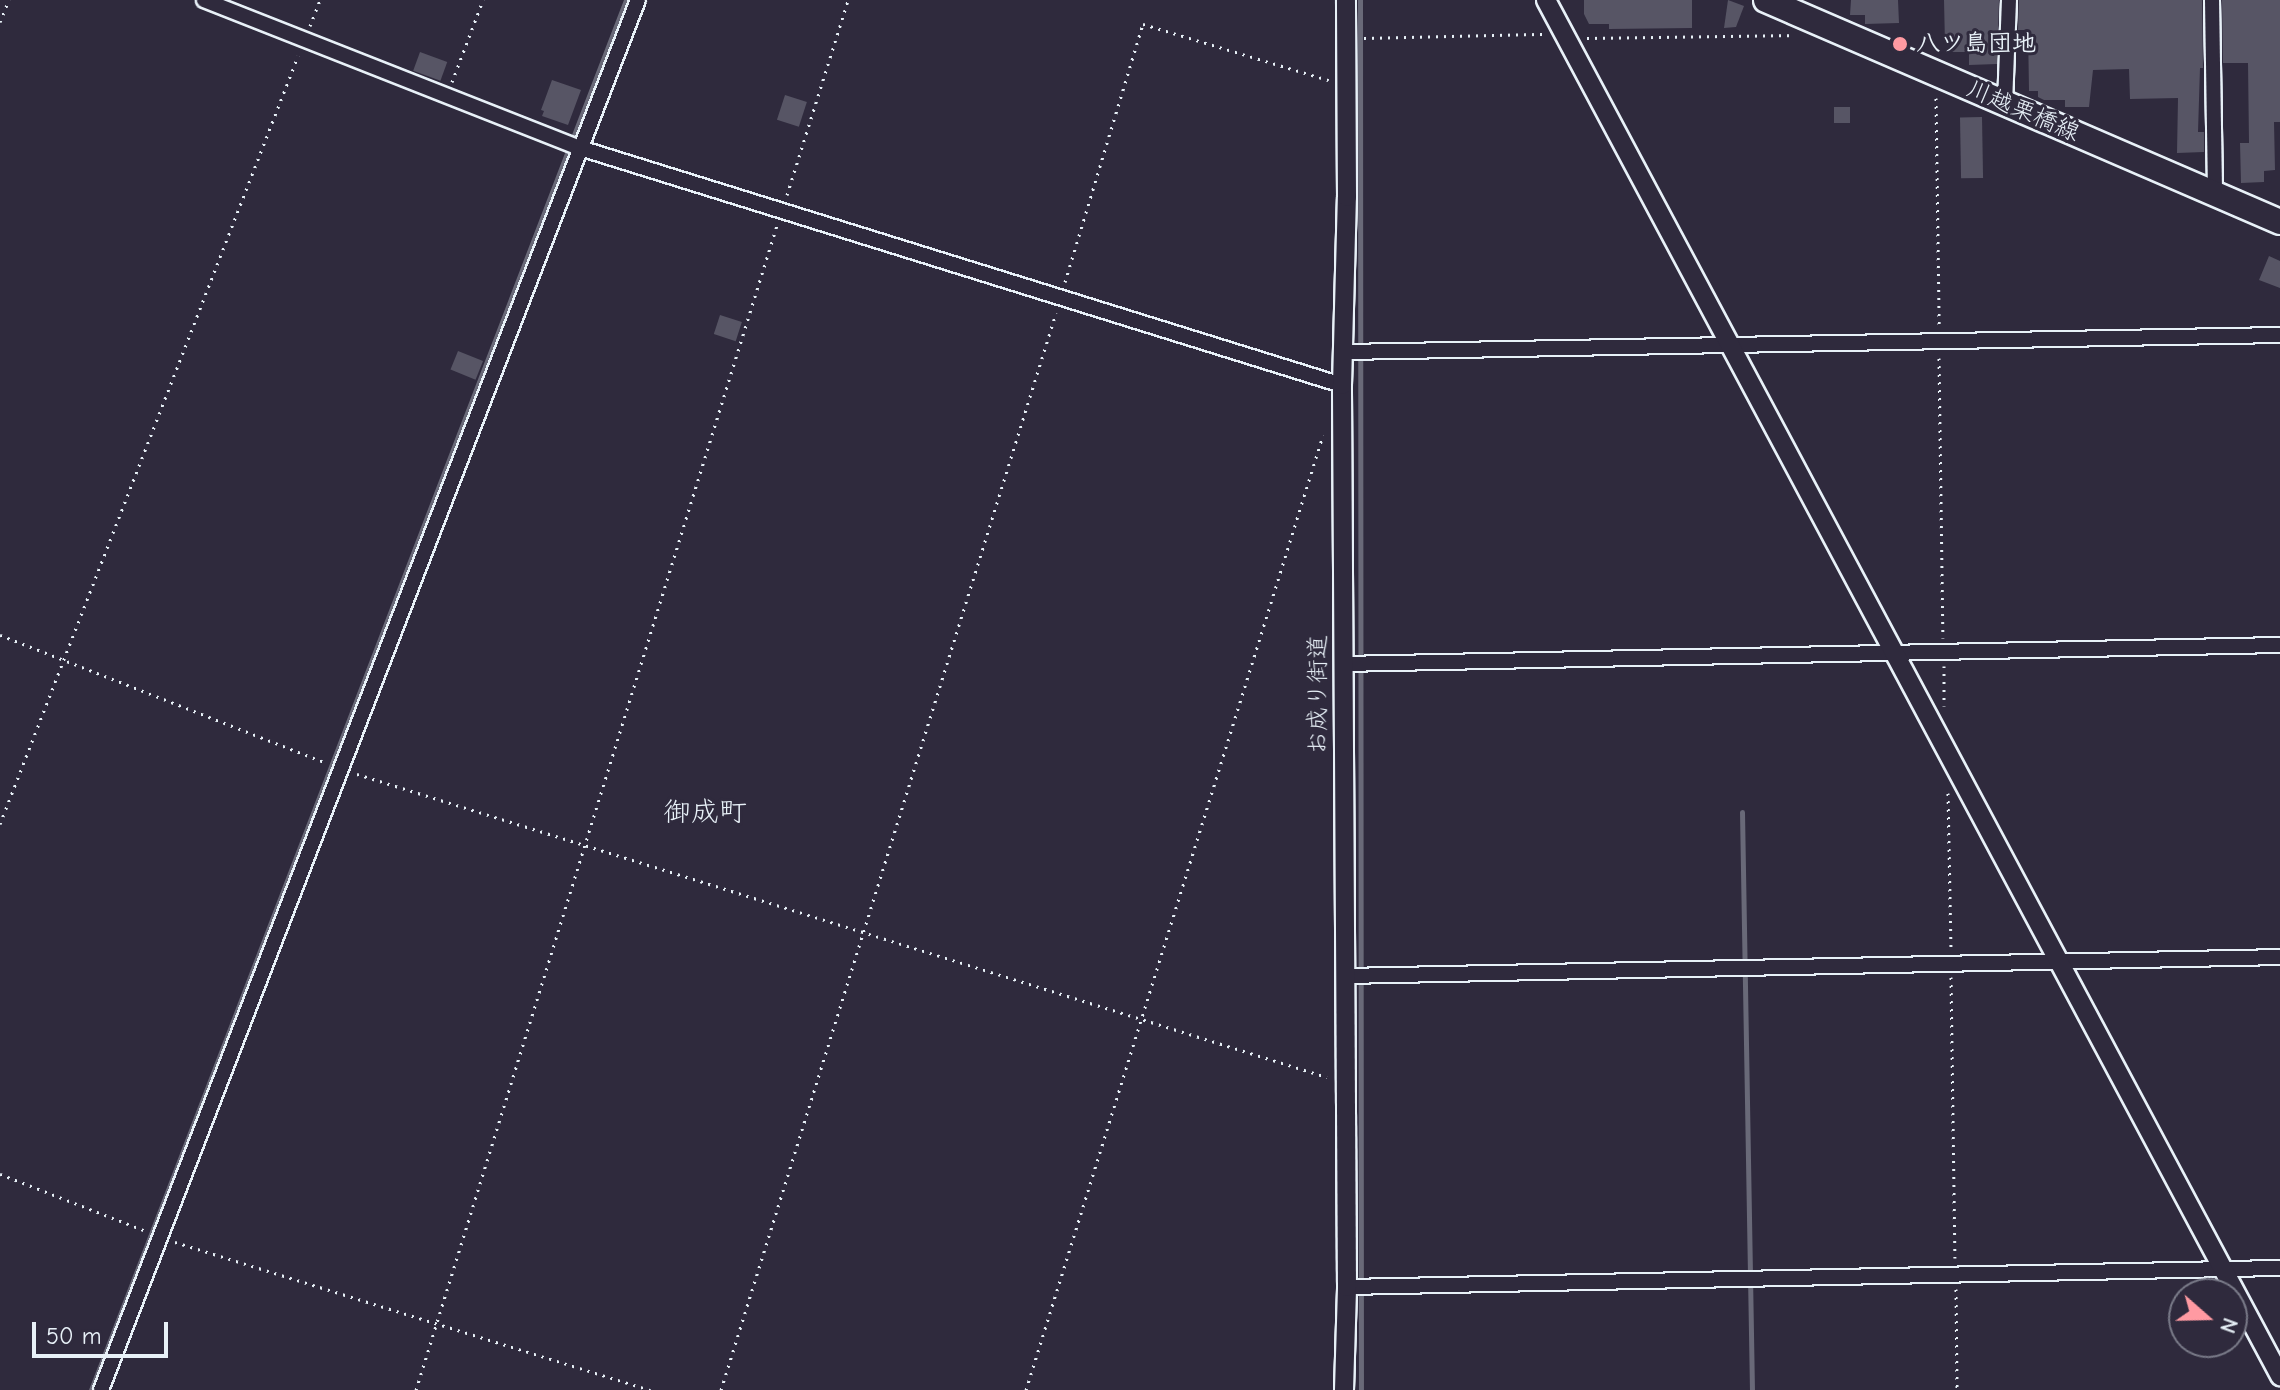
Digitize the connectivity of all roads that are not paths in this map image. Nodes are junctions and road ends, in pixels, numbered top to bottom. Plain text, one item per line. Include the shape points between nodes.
1 (204, 0) edge
2 (638, 0) edge
3 (1346, 0) edge
4 (1546, 0) edge
5 (1766, 0) edge
6 (2009, 0) edge
7 (2212, 0) edge
8 (2005, 104) junction
9 (580, 148) junction
10 (2215, 194) junction
11 (2280, 222) edge
12 (2280, 335) edge
13 (1732, 346) junction
14 (1344, 352) junction
15 (1342, 385) junction
16 (2280, 645) edge
17 (1892, 652) junction
18 (1342, 664) junction
19 (2280, 957) edge
20 (2057, 962) junction
21 (1345, 976) junction
22 (2280, 1268) edge
23 (2223, 1269) junction
24 (1347, 1287) junction
25 (2280, 1376) edge
26 (101, 1390) edge
27 (1344, 1390) edge

1 - 9 street
2 - 9 street
3 - 14 street, お成り街道
4 - 13 street
5 - 8 main road, 川越栗橋線
6 - 8 street
7 - 10 street
8 - 10 main road, 川越栗橋線
9 - 15 street
9 - 26 street
10 - 11 main road, 川越栗橋線
12 - 13 street
13 - 14 street
13 - 17 street
14 - 15 street, お成り街道
15 - 18 street, お成り街道
16 - 17 street
17 - 18 street
17 - 20 street
18 - 21 street, お成り街道
19 - 20 street
20 - 21 street
20 - 23 street
21 - 24 street, お成り街道
22 - 23 street
23 - 24 street
23 - 25 street
24 - 27 street, お成り街道

